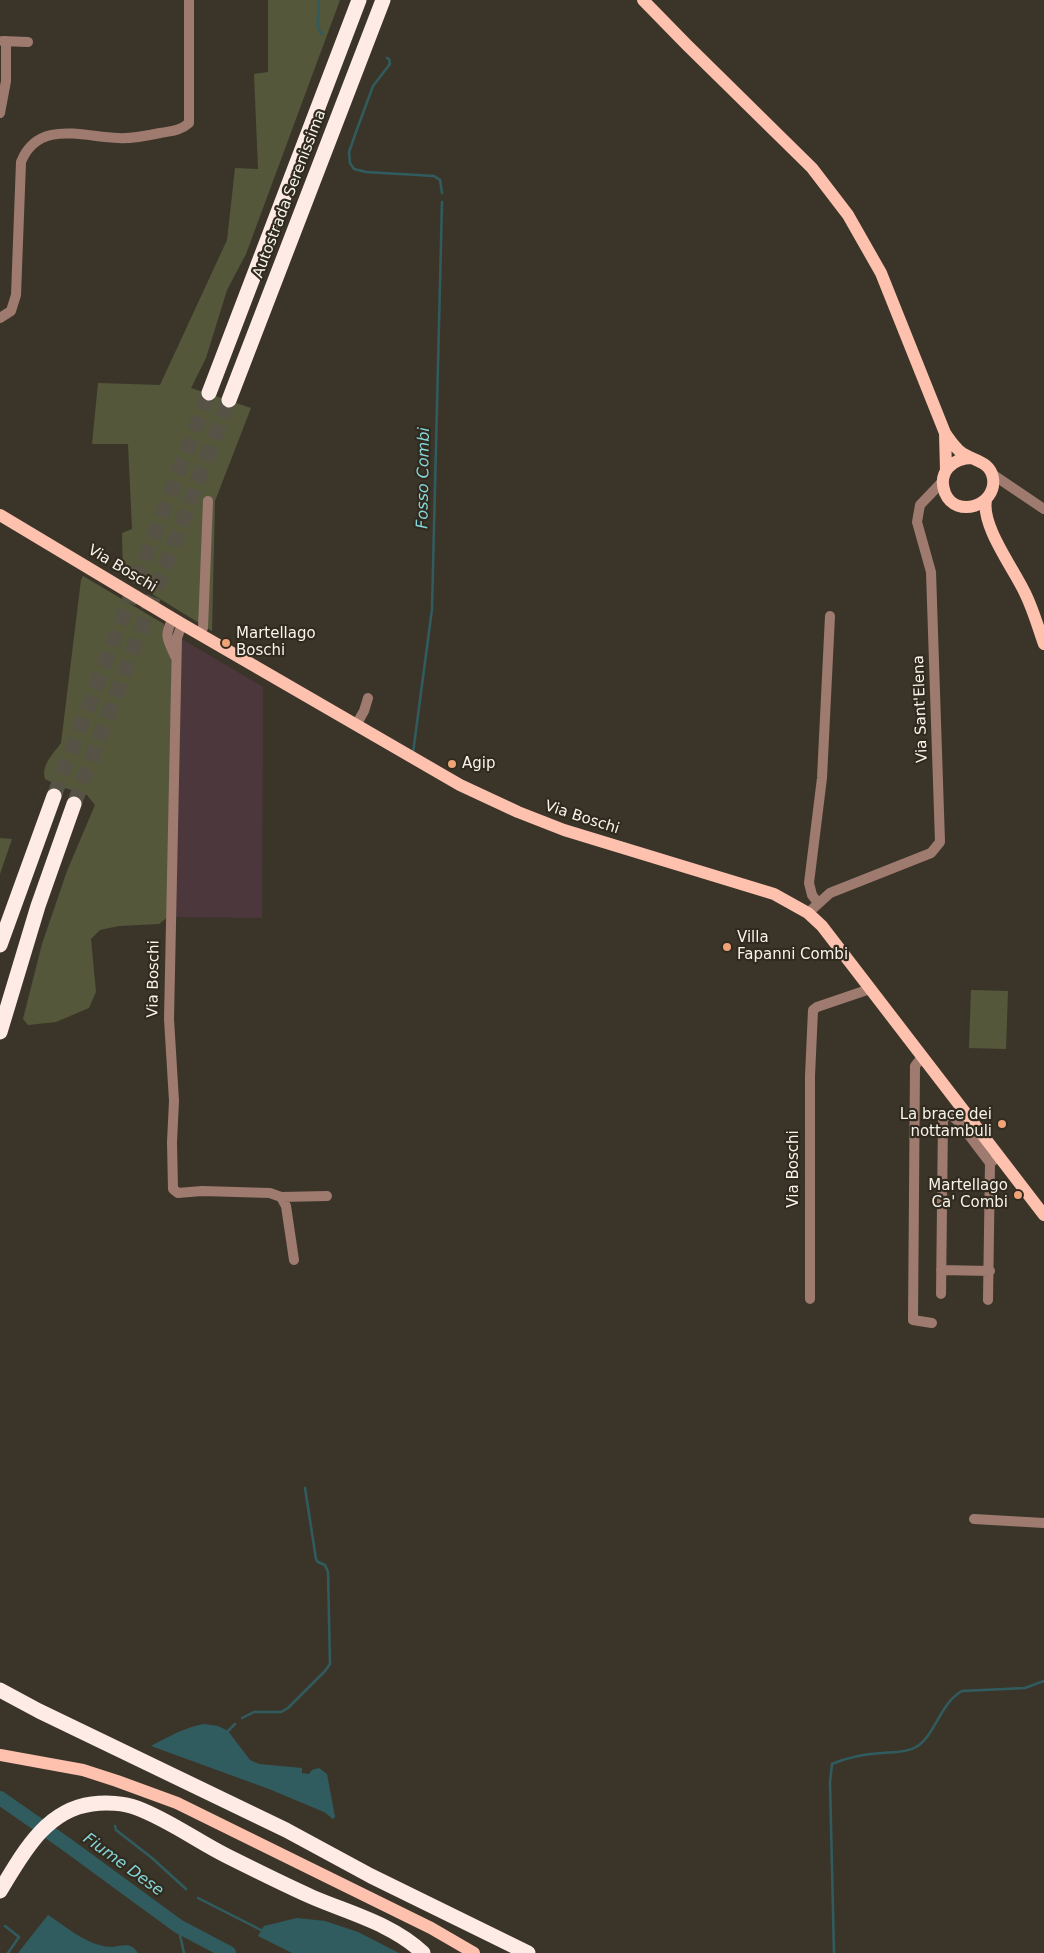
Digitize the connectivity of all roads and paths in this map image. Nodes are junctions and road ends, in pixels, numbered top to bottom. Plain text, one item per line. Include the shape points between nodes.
1 (189, 0) edge
2 (359, 0) edge
3 (383, 0) edge
4 (643, 0) edge
5 (3, 41) edge
6 (28, 42) dead end
7 (0, 113) edge
8 (0, 318) edge
9 (209, 393) tunnel mouth
10 (229, 400) tunnel mouth
11 (944, 433) junction
12 (972, 458) junction
13 (992, 474) junction
14 (945, 475) junction
15 (1016, 490) junction
16 (988, 497) junction
17 (948, 499) junction
18 (925, 500) junction
19 (208, 501) dead end
20 (966, 507) junction
21 (1044, 509) edge
22 (0, 515) edge
23 (996, 540) junction
24 (830, 616) dead end
25 (178, 621) junction
26 (199, 634) junction
27 (1044, 644) edge
28 (368, 698) dead end
29 (356, 726) junction
30 (54, 796) tunnel mouth
31 (74, 804) tunnel mouth
32 (818, 903) junction
33 (808, 913) junction
34 (0, 945) edge
35 (870, 988) junction
36 (0, 1032) edge
37 (922, 1057) junction
38 (994, 1160) junction
39 (327, 1196) dead end
40 (281, 1197) junction
41 (1044, 1215) edge
42 (294, 1260) dead end
43 (941, 1270) junction
44 (990, 1271) junction
45 (941, 1294) dead end
46 (810, 1299) dead end
47 (988, 1300) dead end
48 (932, 1323) dead end
49 (974, 1519) dead end
50 (1044, 1523) edge
51 (0, 1690) edge
52 (0, 1755) edge
53 (0, 1891) edge
54 (423, 1953) edge
55 (474, 1953) edge
56 (528, 1953) edge

1 - 8 street via 189,123 181,130 139,137 68,133 32,144 21,162 16,295 11,311
2 - 9 highway, Autostrada Serenissima
3 - 10 highway, Autostrada Serenissima
4 - 11 main road via 812,168 848,215 881,273
5 - 6 street
5 - 7 street via 6,81
11 - 12 main road via 957,448
11 - 14 main road
12 - 13 main road via 986,464
12 - 14 main road via 957,460
13 - 15 street
13 - 16 main road via 993,485
14 - 17 main road via 944,488
14 - 18 street
15 - 16 street via 1001,488
15 - 21 street
16 - 20 main road via 978,506
16 - 23 main road via 987,515
17 - 18 street via 938,496
17 - 20 main road
18 - 32 street, Via Sant'Elena via 919,508 917,522 931,572 940,842 931,853 830,893
19 - 26 street via 203,628
20 - 23 main road
22 - 25 main road, Via Boschi
23 - 27 main road via 1025,593
24 - 32 street via 822,778 809,883
25 - 26 main road, Via Boschi
25 - 40 street, Via Boschi via 169,1019 174,1101 173,1189 178,1193 270,1193
26 - 29 main road, Via Boschi
28 - 29 street
29 - 33 main road, Via Boschi via 460,785 518,812 587,837 762,890 786,899
30 - 34 highway
31 - 36 highway via 38,906
32 - 33 street
33 - 35 main road, Via Boschi via 822,926
35 - 37 main road, Via Boschi
35 - 46 street, Via Boschi via 813,1010
37 - 38 main road, Via Boschi
37 - 48 street via 915,1066 913,1320
38 - 41 main road, Via Boschi
38 - 43 street, Via Boschi via 952,1116 942,1119
38 - 44 street
39 - 40 street, Via Boschi
40 - 42 street via 286,1206
43 - 44 street
43 - 45 street, Via Boschi
44 - 47 street
49 - 50 street
51 - 56 highway
52 - 55 main road via 83,1770 189,1809 431,1928
53 - 54 highway via 22,1855 49,1823 69,1810 92,1804 124,1804 156,1816 200,1843 311,1897 398,1934

